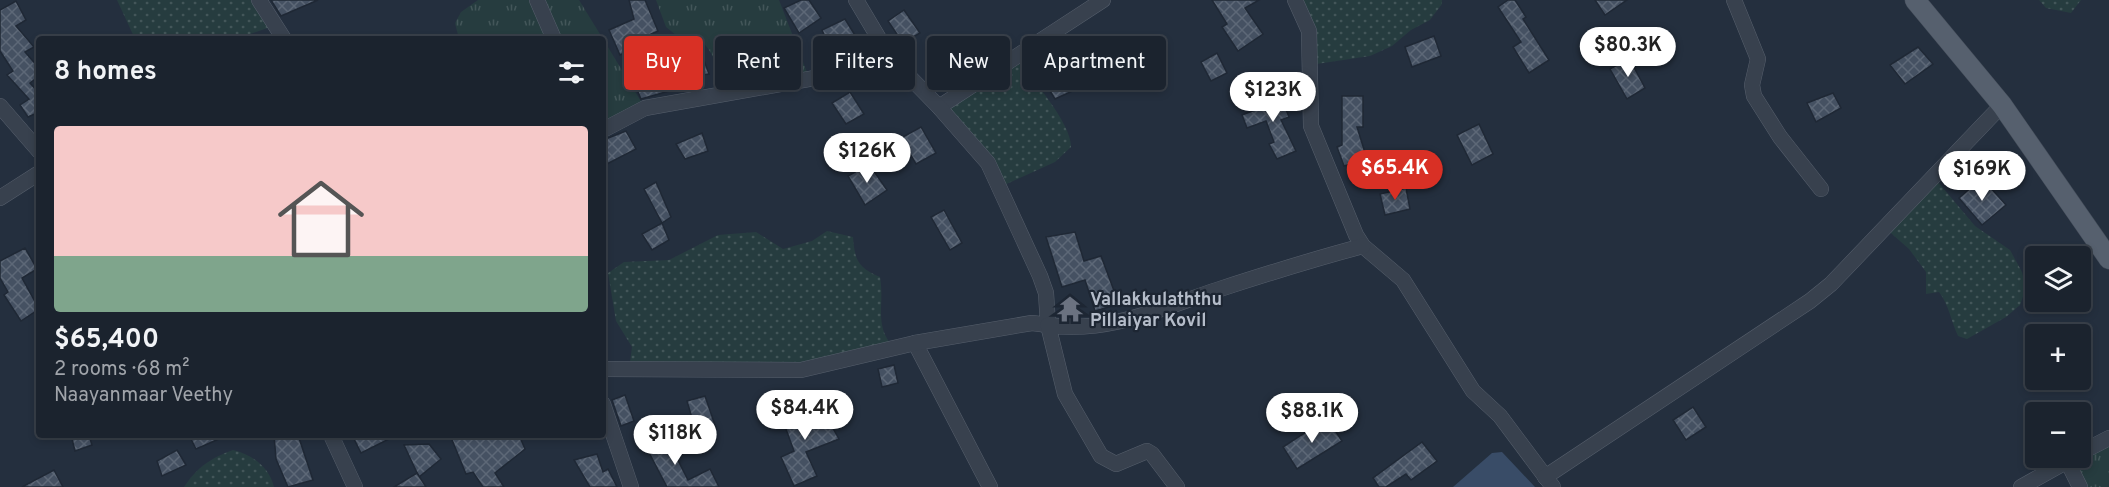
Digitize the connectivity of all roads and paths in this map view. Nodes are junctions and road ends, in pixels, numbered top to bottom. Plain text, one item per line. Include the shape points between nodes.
1 (259, 0) edge
2 (537, 0) edge
3 (856, 0) edge
4 (1103, 0) edge
5 (1295, 0) edge
6 (1734, 0) edge
7 (1915, 0) edge
8 (282, 36) edge
9 (553, 36) edge
10 (877, 36) edge
11 (813, 78) edge
12 (915, 83) edge
13 (2002, 105) junction
14 (0, 106) edge
15 (939, 107) junction
16 (606, 128) edge
17 (36, 148) edge
18 (36, 175) edge
19 (1821, 189) dead end
20 (0, 198) edge
21 (1363, 246) junction
22 (2108, 255) edge
23 (1048, 325) junction
24 (915, 343) junction
25 (606, 369) edge
26 (606, 413) edge
27 (332, 438) edge
28 (2109, 438) edge
29 (2091, 448) edge
30 (2055, 468) edge
31 (2076, 468) edge
32 (1549, 482) edge
33 (355, 487) edge
34 (631, 487) edge
35 (990, 487) edge
36 (1177, 487) edge
37 (2021, 487) edge
38 (2080, 487) edge

1 - 8 street
2 - 9 street
3 - 10 street
4 - 15 street
5 - 21 street via 1309,31 1311,126
6 - 19 street via 1758,59 1752,85 1754,96
7 - 13 main road
11 - 16 street via 645,108
12 - 15 street
13 - 22 main road
13 - 32 street via 1831,284
14 - 17 street
15 - 23 street via 988,163 1006,198 1046,293
18 - 20 street
21 - 23 street via 1301,262 1123,321 1078,328
21 - 32 street via 1403,280 1473,391 1500,416
23 - 24 street via 1032,323
23 - 36 street via 1065,394 1101,456 1116,464 1147,451
24 - 25 street via 801,370
24 - 35 street
26 - 34 street
27 - 33 street
28 - 29 street
30 - 37 street
31 - 38 street

